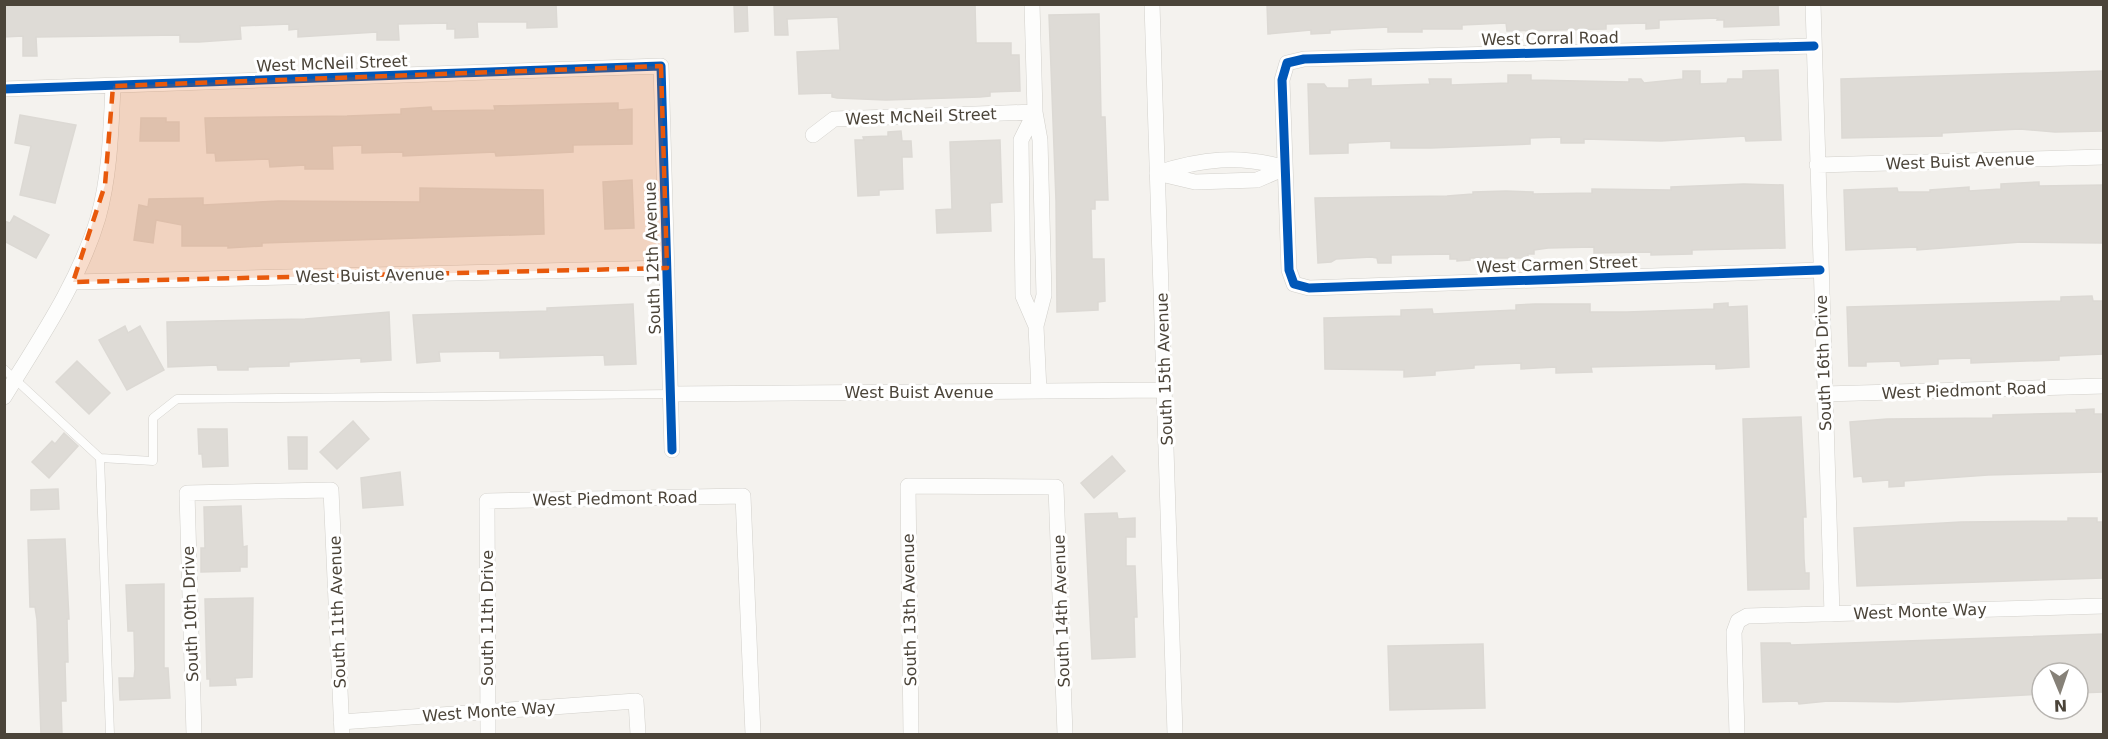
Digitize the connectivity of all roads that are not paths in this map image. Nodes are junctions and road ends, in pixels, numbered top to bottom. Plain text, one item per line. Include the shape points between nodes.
1 (1032, 4) edge
2 (1152, 4) edge
3 (1813, 4) edge
4 (1814, 46) junction
5 (661, 66) joint
6 (113, 86) junction
7 (4, 89) edge
8 (1035, 112) junction
9 (813, 135) dead end
10 (2103, 157) edge
11 (1228, 160) junction
12 (1817, 165) junction
13 (1285, 168) junction
14 (1157, 173) junction
15 (1229, 181) junction
16 (668, 268) junction
17 (1820, 270) junction
18 (1043, 271) junction
19 (1024, 272) junction
20 (73, 282) junction
21 (1036, 326) junction
22 (10, 373) edge
23 (2103, 386) edge
24 (1165, 390) junction
25 (1039, 391) junction
26 (672, 394) junction
27 (1824, 394) junction
28 (4, 397) edge
29 (672, 450) dead end
30 (100, 458) junction
31 (1056, 487) joint
32 (332, 490) joint
33 (487, 501) joint
34 (2103, 606) edge
35 (1832, 614) junction
36 (488, 710) junction
37 (342, 728) edge
38 (110, 735) edge
39 (194, 735) edge
40 (488, 735) edge
41 (638, 735) edge
42 (753, 735) edge
43 (911, 735) edge
44 (1065, 735) edge
45 (1175, 735) edge
46 (1737, 735) edge

1 - 8 street
2 - 14 street, South 15th Avenue
3 - 4 street, South 16th Drive
4 - 12 street, South 16th Drive
4 - 13 street, West Corral Road via 1304,59 1287,63 1282,80
5 - 6 street, West McNeil Street
5 - 16 street, South 12th Avenue
6 - 7 street, West McNeil Street
6 - 20 street via 105,184 98,218
8 - 9 street, West McNeil Street via 834,119
8 - 18 street via 1040,140
8 - 19 street via 1021,140
10 - 12 street, West Buist Avenue
11 - 13 street via 1257,159
11 - 14 street via 1195,161
11 - 15 street
12 - 17 street, South 16th Drive
13 - 15 street via 1257,180
13 - 17 street, West Carmen Street via 1289,270 1294,284 1321,287
14 - 15 street via 1196,182
14 - 24 street, South 15th Avenue
16 - 20 street, West Buist Avenue
16 - 26 street, South 12th Avenue
17 - 27 street, South 16th Drive
18 - 19 street
18 - 21 street via 1044,295
19 - 21 street via 1023,296
20 - 22 street
21 - 25 street
22 - 28 street
22 - 30 lane
23 - 27 street, West Piedmont Road
24 - 25 street, West Buist Avenue
24 - 45 street, South 15th Avenue
25 - 26 street, West Buist Avenue
26 - 29 street, South 12th Avenue
26 - 30 lane via 177,399 153,418 153,461
27 - 35 street, South 16th Drive
30 - 38 lane
31 - 43 street, South 13th Avenue via 908,486
31 - 44 street, South 14th Avenue
32 - 37 street, South 11th Avenue
32 - 39 street, South 10th Drive via 187,493
33 - 36 street, South 11th Drive
33 - 42 street, West Piedmont Road via 743,496
34 - 35 street, West Monte Way
35 - 46 street, West Monte Way via 1747,616 1738,621 1734,632
36 - 37 street, West Monte Way
36 - 40 street, South 11th Drive
36 - 41 street, West Monte Way via 636,701

